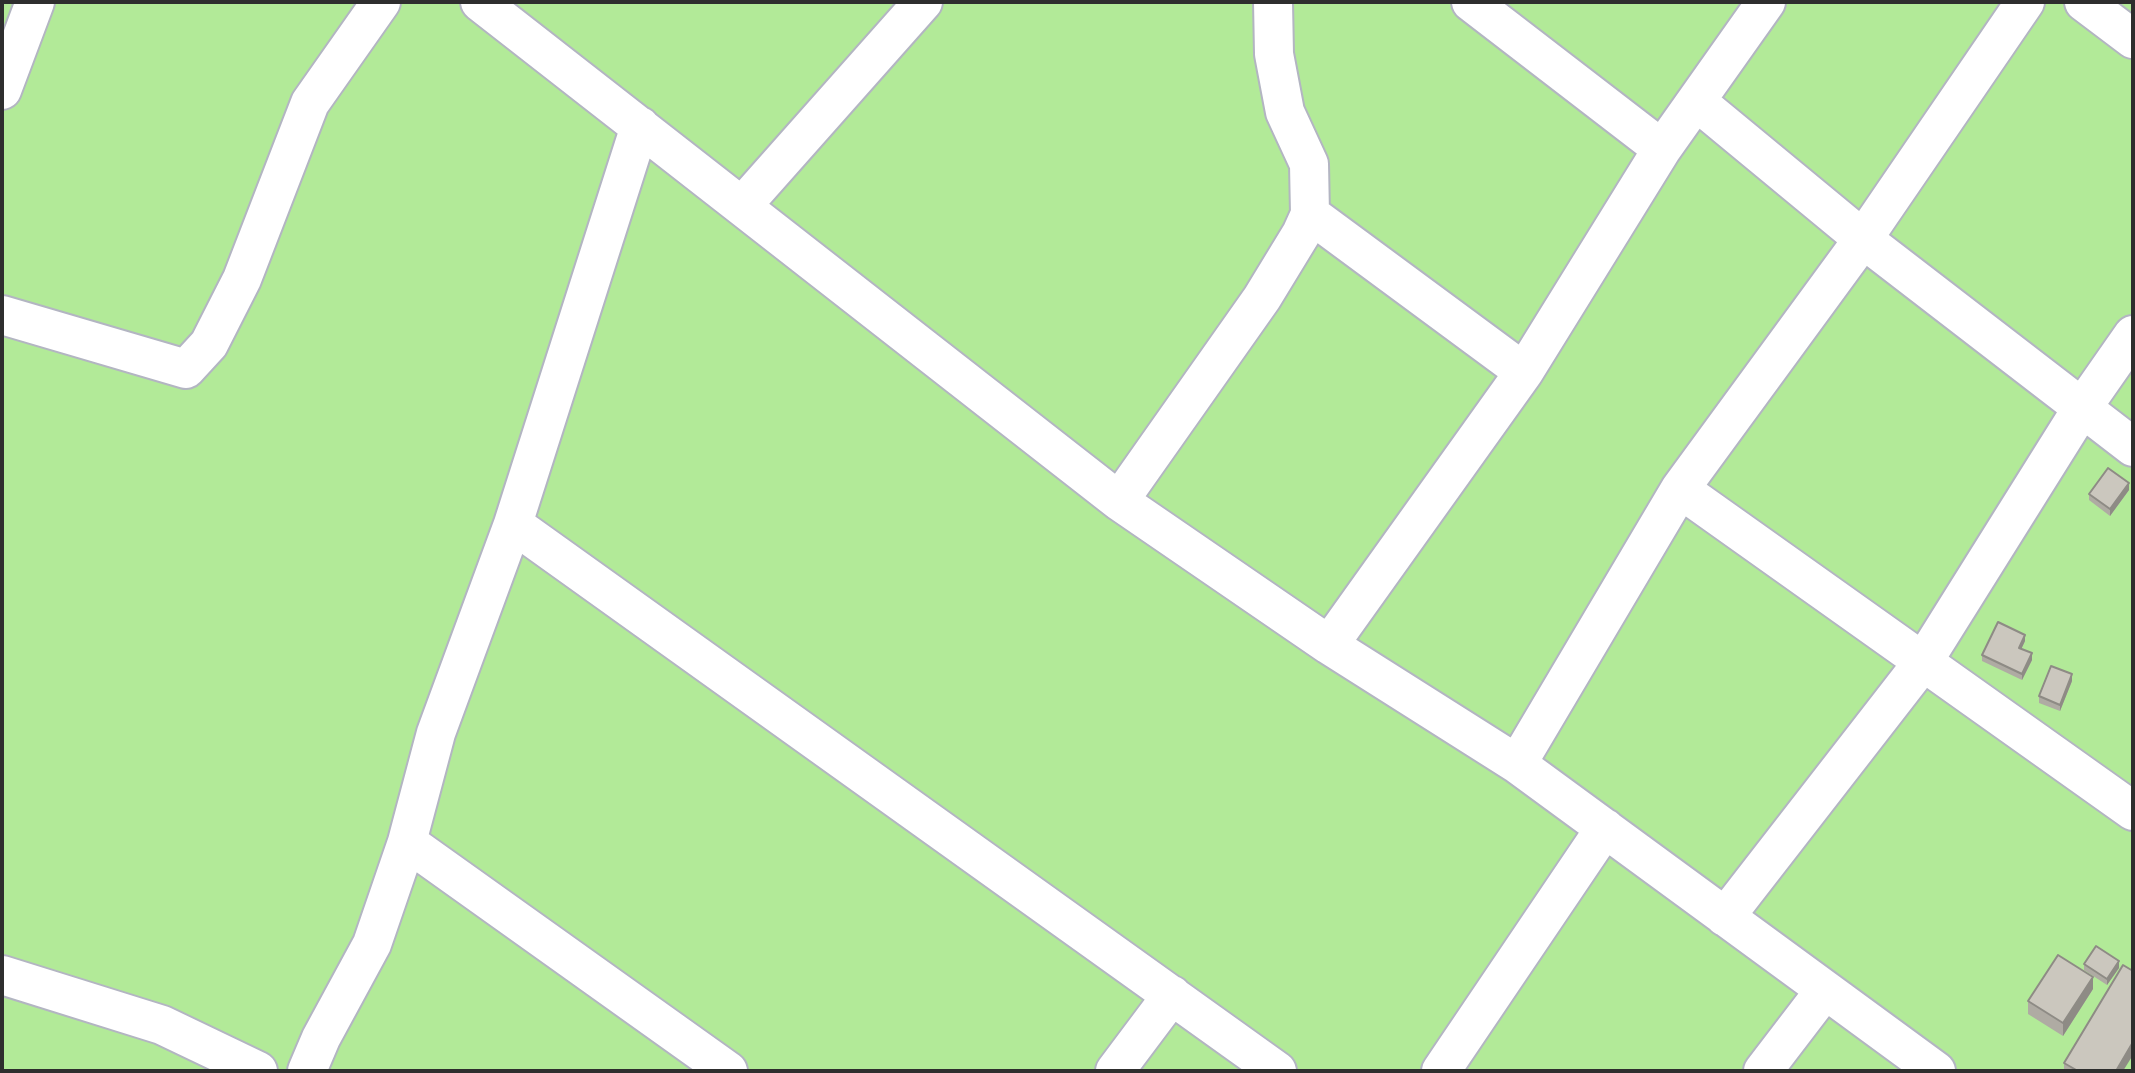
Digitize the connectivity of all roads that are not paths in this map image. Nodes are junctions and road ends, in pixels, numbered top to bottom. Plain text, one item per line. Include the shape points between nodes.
1 (35, 2) edge
2 (381, 2) edge
3 (481, 2) edge
4 (923, 2) edge
5 (1273, 2) edge
6 (1471, 2) edge
7 (1766, 2) edge
8 (2025, 2) edge
9 (2084, 2) edge
10 (2133, 39) edge
11 (2, 90) edge
12 (1696, 101) junction
13 (640, 126) junction
14 (1662, 149) junction
15 (742, 206) junction
16 (1310, 214) junction
17 (1863, 239) junction
18 (2, 315) edge
19 (2133, 335) edge
20 (1524, 372) junction
21 (2082, 408) junction
22 (2133, 447) edge
23 (1680, 489) junction
24 (1119, 501) junction
25 (513, 524) junction
26 (1329, 645) junction
27 (1923, 662) junction
28 (1517, 764) junction
29 (2133, 811) edge
30 (1605, 828) junction
31 (407, 842) junction
32 (1725, 917) junction
33 (2, 975) edge
34 (1825, 990) junction
35 (1172, 995) junction
36 (258, 1071) edge
37 (307, 1071) edge
38 (729, 1071) edge
39 (1115, 1071) edge
40 (1277, 1071) edge
41 (1441, 1071) edge
42 (1763, 1071) edge
43 (1936, 1071) edge

1 - 11 street
2 - 18 street via 310,103 242,279 209,344 186,369
3 - 13 street
4 - 15 street
5 - 16 street via 1274,54 1285,112 1309,164
6 - 14 street
7 - 12 street
8 - 17 street
9 - 10 street
12 - 14 street
12 - 17 street
13 - 15 street
13 - 25 street
14 - 20 street
15 - 24 street
16 - 20 street
16 - 24 street via 1262,298
17 - 21 street
17 - 23 street
19 - 21 street
20 - 26 street
21 - 22 street
21 - 27 street
23 - 27 street
23 - 28 street
24 - 26 street
25 - 31 street via 436,733
25 - 35 street
26 - 28 street
27 - 29 street
27 - 32 street
28 - 30 street
30 - 32 street
30 - 41 street
31 - 37 street via 372,944
31 - 38 street
32 - 34 street
33 - 36 street via 162,1026
34 - 42 street
34 - 43 street
35 - 39 street
35 - 40 street

